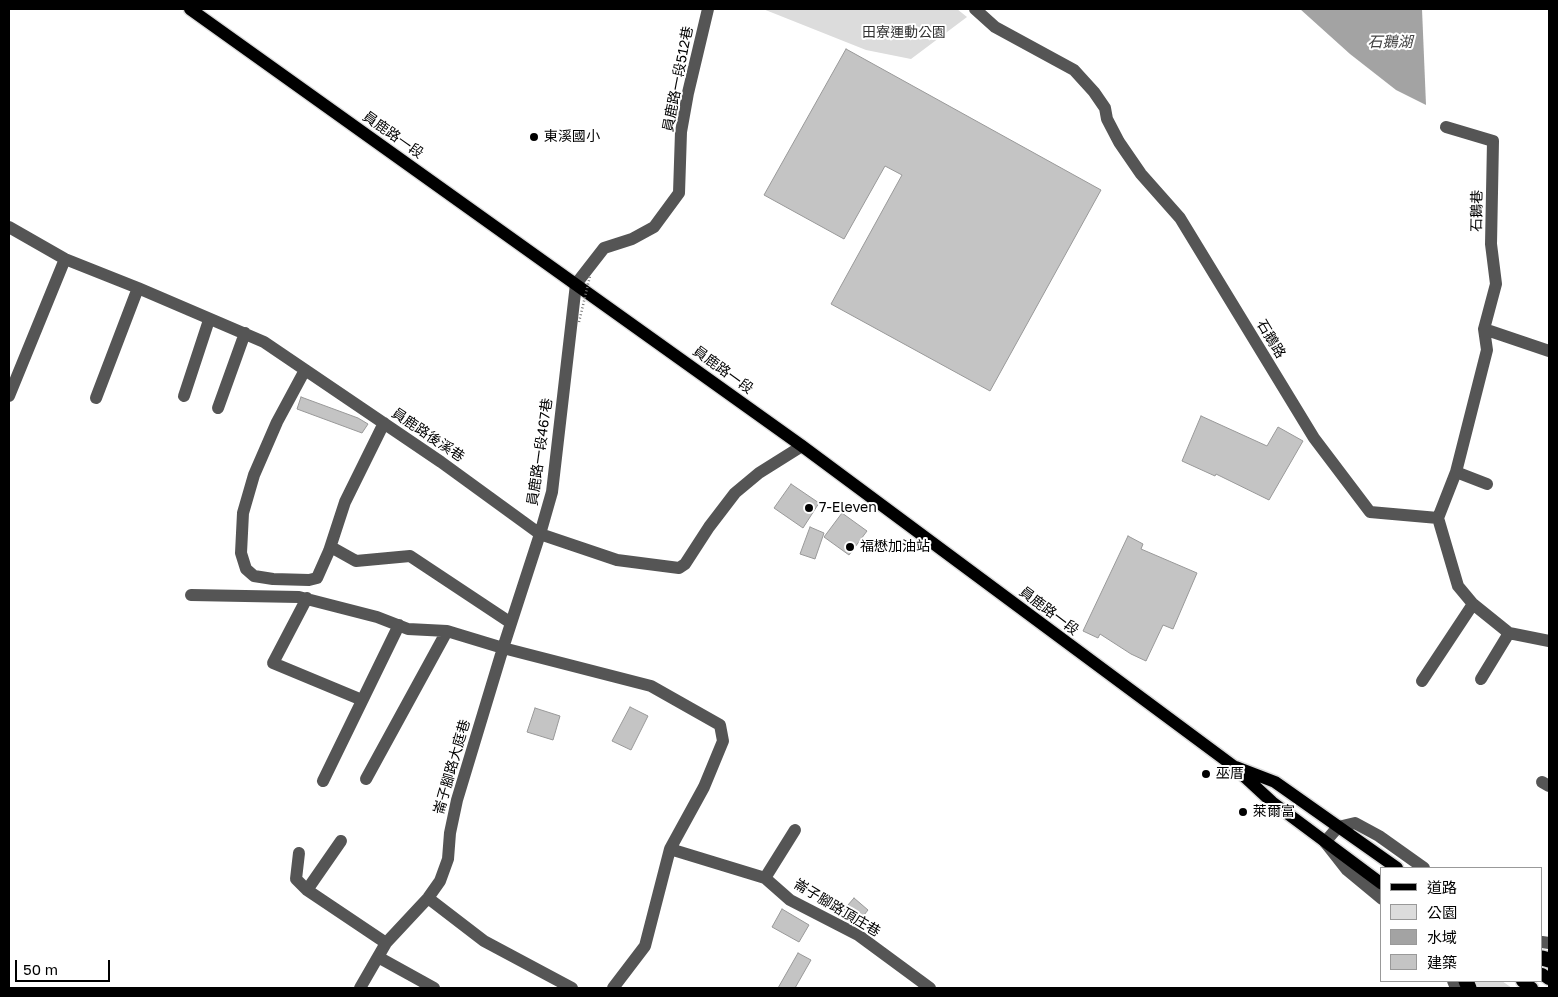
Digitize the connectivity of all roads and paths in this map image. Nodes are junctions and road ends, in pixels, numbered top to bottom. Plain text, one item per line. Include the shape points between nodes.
1 (190, 9) edge
2 (708, 9) edge
3 (975, 9) edge
4 (1446, 127) dead end
5 (9, 227) edge
6 (65, 259) junction
7 (590, 276) dead end
8 (576, 284) junction
9 (138, 288) junction
10 (209, 320) junction
11 (579, 322) dead end
12 (1484, 329) junction
13 (245, 333) junction
14 (1549, 351) edge
15 (304, 370) junction
16 (9, 396) edge
17 (184, 396) dead end
18 (96, 398) dead end
19 (218, 408) dead end
20 (384, 423) junction
21 (802, 446) junction
22 (1456, 472) junction
23 (1487, 484) dead end
24 (1438, 518) junction
25 (540, 534) junction
26 (331, 547) junction
27 (190, 595) dead end
28 (307, 598) junction
29 (1474, 604) junction
30 (512, 623) junction
31 (399, 625) junction
32 (447, 631) junction
33 (1509, 633) junction
34 (1549, 641) edge
35 (503, 648) junction
36 (1481, 679) dead end
37 (1422, 681) dead end
38 (362, 700) junction
39 (1232, 765) junction
40 (366, 779) dead end
41 (323, 781) dead end
42 (1338, 827) junction
43 (795, 830) dead end
44 (341, 841) dead end
45 (1325, 842) junction
46 (670, 849) junction
47 (299, 853) dead end
48 (1396, 867) edge
49 (1423, 867) edge
50 (765, 878) junction
51 (1380, 883) edge
52 (307, 890) junction
53 (1380, 897) edge
54 (428, 898) junction
55 (386, 943) junction
56 (378, 957) junction
57 (360, 988) edge
58 (434, 988) edge
59 (572, 988) edge
60 (613, 988) edge
61 (930, 988) edge

1 - 8 main road, 員鹿路一段
2 - 8 street, 員鹿路一段512巷 via 681,132 679,193 654,227 632,239 604,248
3 - 24 street, 石鵝路 via 995,27 1074,70 1094,92 1105,108 1119,142 1141,174 1180,218 1314,438 1370,512
4 - 12 street, 石鵝巷 via 1493,141 1492,244 1496,284
5 - 6 street, 員鹿路後溪巷
6 - 9 street, 員鹿路後溪巷
6 - 16 street
7 - 11 path, bridge
8 - 21 main road, 員鹿路一段
8 - 25 street, 員鹿路一段467巷 via 552,492
9 - 10 street, 員鹿路後溪巷
9 - 18 street
10 - 13 street, 員鹿路後溪巷
10 - 17 street
12 - 14 street
12 - 22 street via 1487,350
13 - 15 street, 員鹿路後溪巷
13 - 19 street
15 - 20 street, 員鹿路後溪巷
15 - 26 street via 254,475 243,513 241,553 246,569 254,576 309,580 317,578
20 - 25 street, 員鹿路後溪巷
20 - 26 street via 345,502
21 - 25 street, 員鹿路後溪巷 via 759,473 735,493 679,568 617,560
21 - 39 main road, 員鹿路一段
22 - 23 street
22 - 24 street
24 - 29 street via 1458,586
25 - 30 street, 員鹿路一段467巷
26 - 30 street via 356,561 410,556
27 - 28 street
28 - 31 street
28 - 38 street via 273,664
29 - 33 street
29 - 37 street
30 - 35 street, 員鹿路一段467巷
31 - 32 street
31 - 38 street
32 - 35 street
32 - 40 street
33 - 34 street
33 - 36 street
35 - 46 street via 651,686 720,725 722,741 704,787
35 - 54 street, 崙子腳路大庭巷 via 457,800 448,859 440,881
38 - 41 street
39 - 42 main road, 員鹿路一段 via 1275,782
39 - 45 main road, 員鹿路一段 via 1272,802
42 - 45 street
42 - 48 main road, 員鹿路一段
42 - 49 street via 1355,823
43 - 50 street
44 - 52 street
45 - 51 main road, 員鹿路一段
45 - 53 street via 1347,870
46 - 50 street, 崙子腳路頂庄巷
46 - 60 street via 645,946
47 - 52 street via 296,879
50 - 61 street, 崙子腳路頂庄巷 via 790,900 858,935
52 - 55 street
54 - 55 street, 崙子腳路大庭巷
54 - 59 street via 484,942
55 - 56 street, 崙子腳路大庭巷
56 - 57 street, 崙子腳路大庭巷
56 - 58 street

